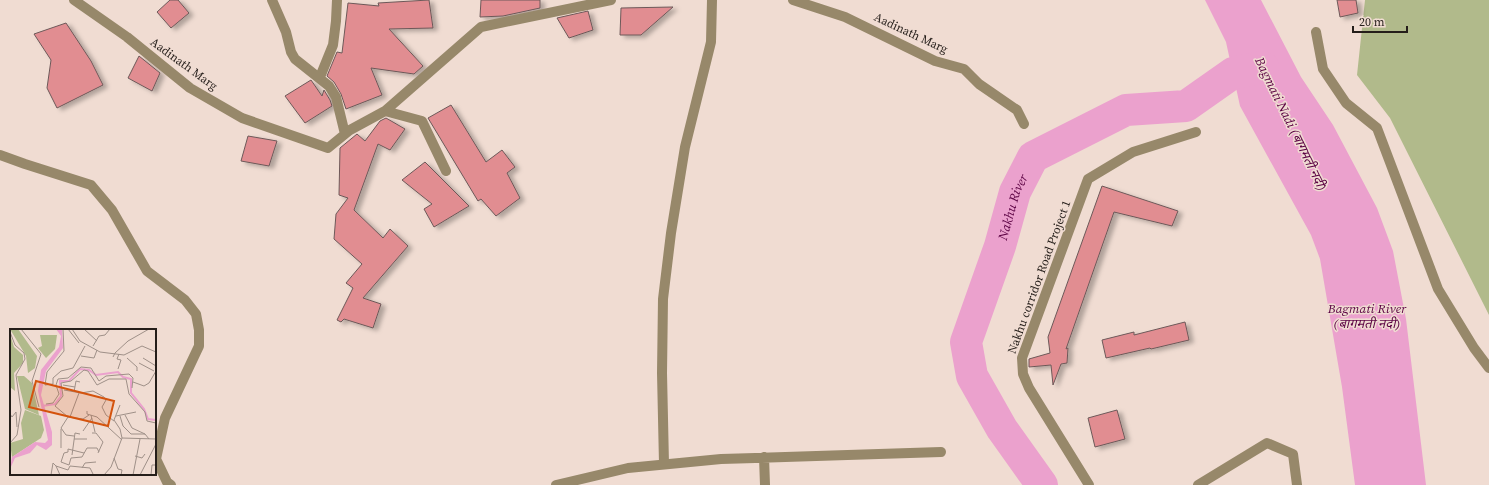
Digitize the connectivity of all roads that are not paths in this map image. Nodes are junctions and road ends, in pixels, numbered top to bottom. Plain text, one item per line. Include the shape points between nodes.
1 (74, 0) edge
2 (272, 0) edge
3 (337, 0) edge
4 (611, 0) edge
5 (712, 0) edge
6 (793, 0) edge
7 (1316, 32) dead end
8 (320, 77) junction
9 (385, 111) junction
10 (1024, 124) dead end
11 (348, 132) junction
12 (1196, 132) dead end
13 (0, 155) edge
14 (446, 171) dead end
15 (1489, 368) edge
16 (941, 452) dead end
17 (764, 457) junction
18 (664, 464) junction
19 (171, 485) edge
20 (556, 485) edge
21 (764, 485) edge
22 (1089, 485) edge
23 (1198, 485) edge
24 (1297, 485) edge

1 - 11 street, Aadinath Marg via 127,37 190,88 242,118 328,148
2 - 8 street via 286,32 291,52 300,64
3 - 8 street via 333,45
4 - 9 street via 481,28
5 - 18 street via 711,42 685,147 663,299
6 - 10 street, Aadinath Marg via 845,16 935,61 964,69 979,84 1017,110
7 - 15 street via 1323,69 1346,103 1377,128 1438,289
8 - 11 street via 330,86 336,97
9 - 11 street
9 - 14 street via 422,121
12 - 22 street, Nakhu corridor Road Project 1 via 1133,152 1088,179 1022,358 1023,374 1028,388
13 - 19 street via 91,185 112,210 147,271 185,300 196,314 198,346 165,418 156,459
16 - 17 street
17 - 18 street via 721,458
17 - 21 street
18 - 20 street via 628,468
23 - 24 street via 1267,443 1293,454

